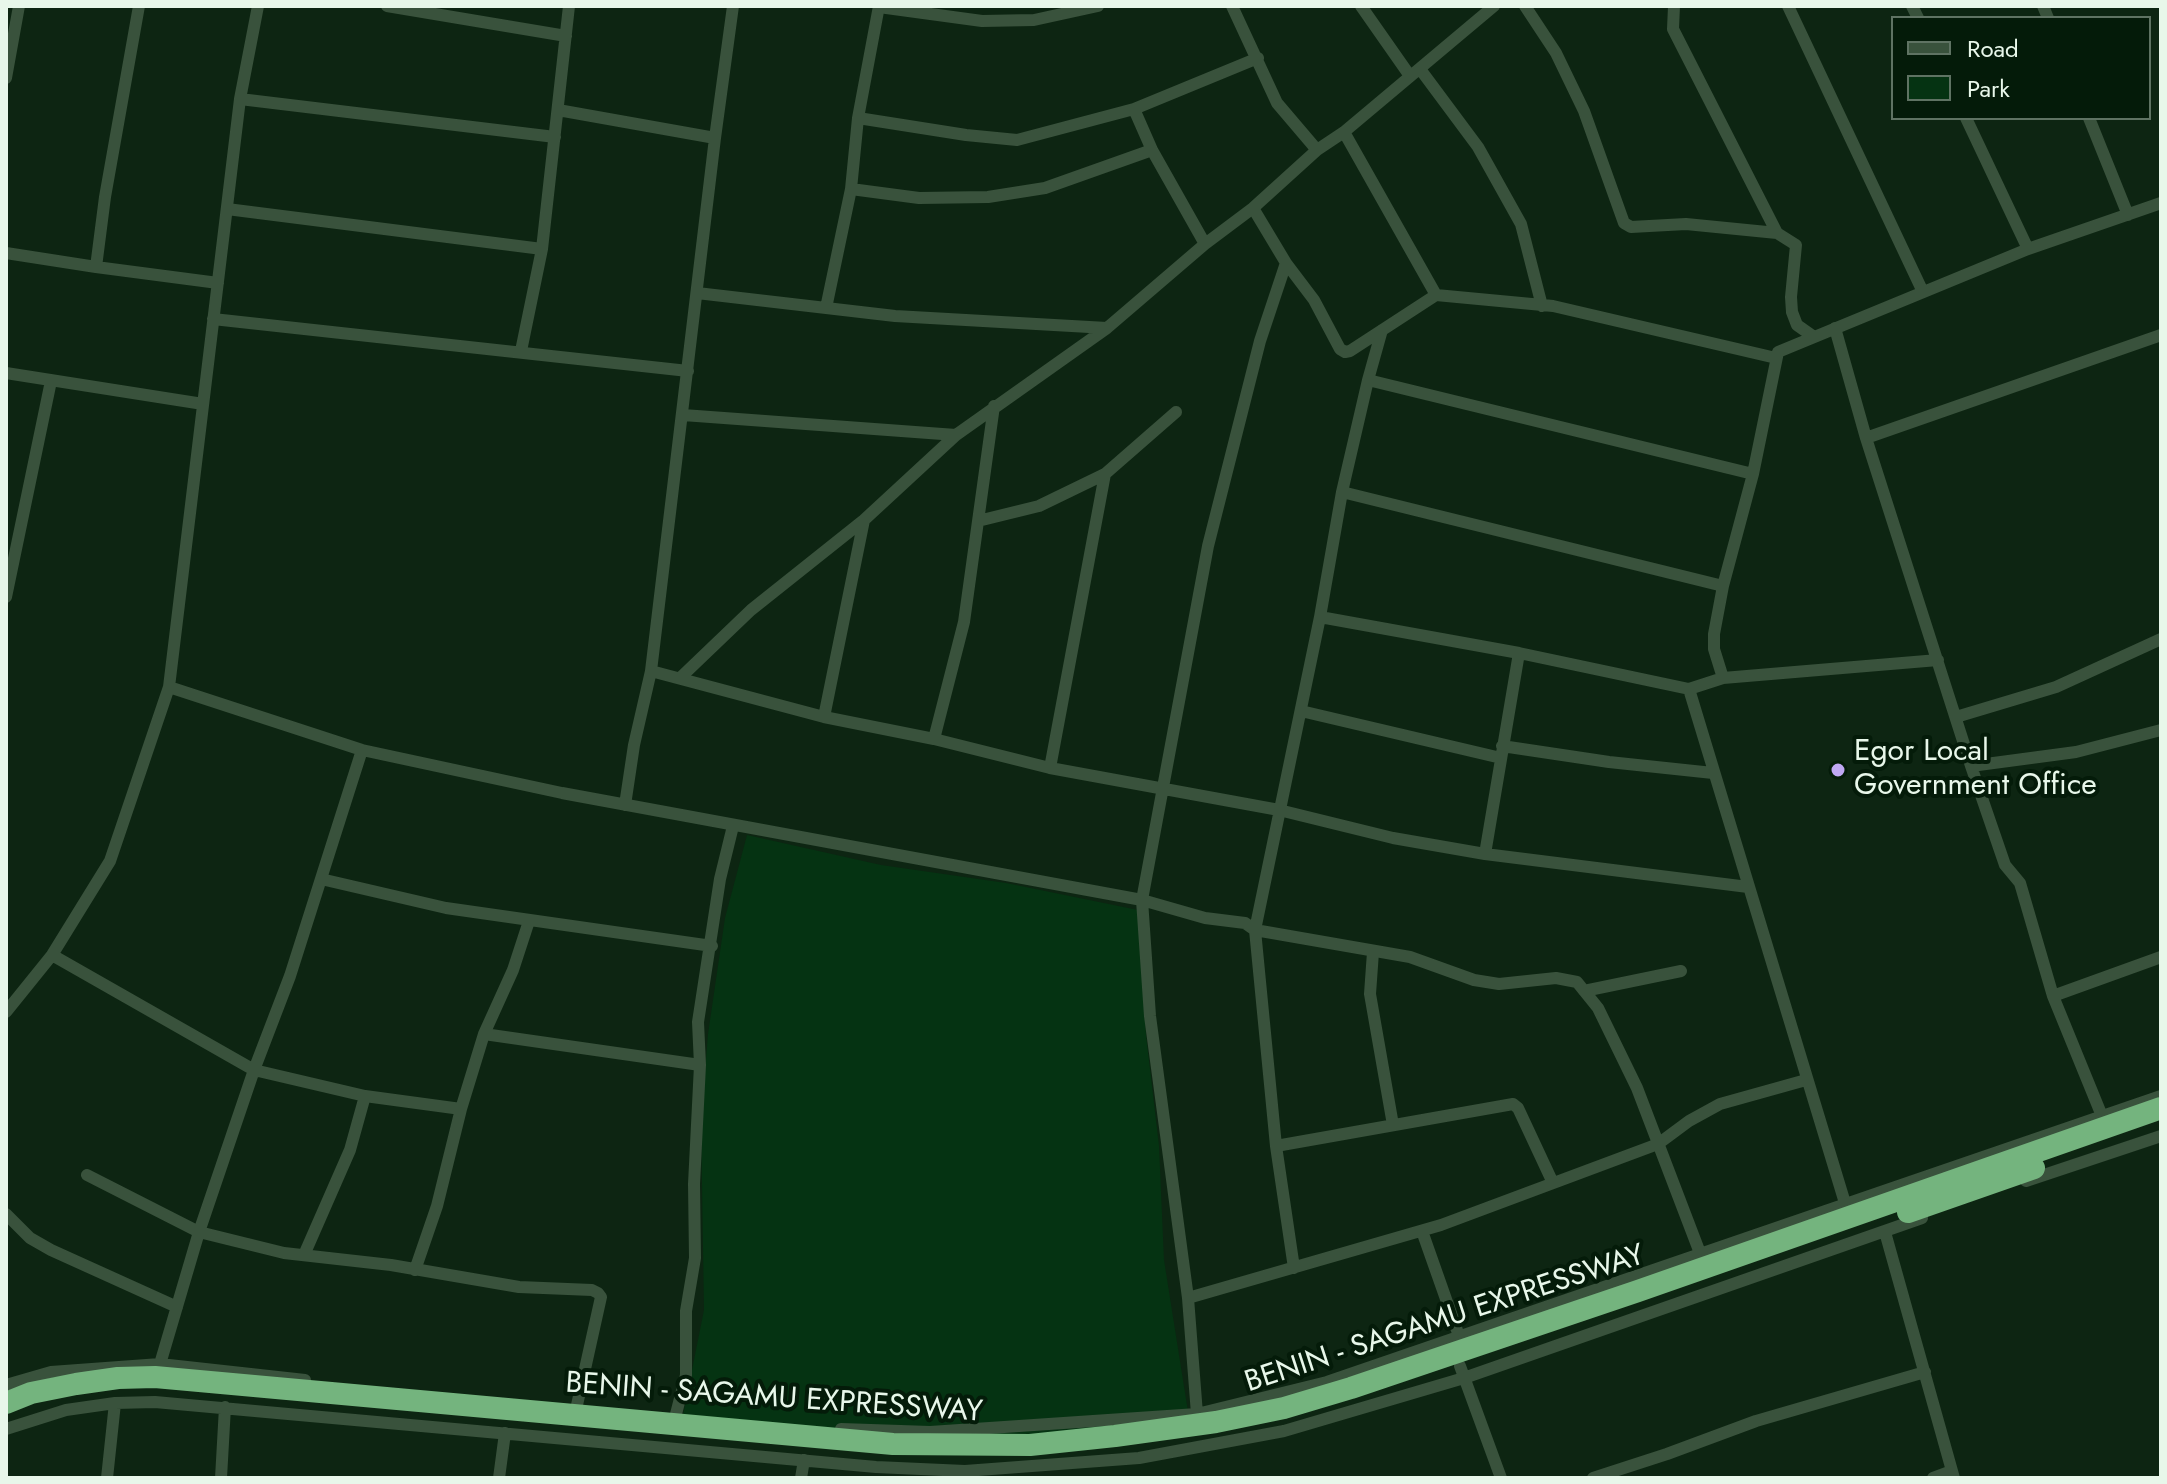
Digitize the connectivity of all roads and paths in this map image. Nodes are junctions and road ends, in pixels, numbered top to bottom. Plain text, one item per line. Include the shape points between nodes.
1 (19, 6) edge
2 (139, 6) edge
3 (258, 6) edge
4 (387, 6) edge
5 (569, 6) edge
6 (733, 6) edge
7 (1098, 6) edge
8 (1232, 6) edge
9 (1361, 6) edge
10 (1494, 6) edge
11 (1525, 6) edge
12 (1674, 6) edge
13 (1788, 6) edge
14 (879, 7) edge
15 (566, 36) junction
16 (1258, 58) junction
17 (1415, 72) junction
18 (6, 78) edge
19 (240, 99) junction
20 (1134, 109) junction
21 (558, 110) junction
22 (858, 118) junction
23 (1967, 120) edge
24 (2090, 120) edge
25 (1344, 132) junction
26 (555, 137) junction
27 (715, 138) junction
28 (1152, 150) junction
29 (1317, 150) junction
30 (851, 189) junction
31 (2161, 203) edge
32 (1253, 208) junction
33 (227, 209) junction
34 (2128, 215) junction
35 (1777, 233) junction
36 (1205, 244) junction
37 (542, 249) junction
38 (2028, 249) junction
39 (6, 253) edge
40 (1286, 263) junction
41 (96, 267) junction
42 (218, 283) junction
43 (1923, 292) junction
44 (697, 293) junction
45 (1436, 295) junction
46 (1542, 306) junction
47 (826, 308) junction
48 (213, 319) junction
49 (1107, 328) junction
50 (1835, 328) junction
51 (1382, 330) junction
52 (2161, 335) edge
53 (1814, 337) junction
54 (521, 351) junction
55 (1776, 358) junction
56 (688, 371) junction
57 (6, 373) edge
58 (1368, 380) junction
59 (51, 381) junction
60 (203, 404) junction
61 (994, 406) junction
62 (1176, 412) dead end
63 (683, 415) junction
64 (956, 435) junction
65 (1866, 438) junction
66 (1105, 474) junction
67 (1753, 474) junction
68 (1342, 492) junction
69 (864, 520) junction
70 (978, 521) junction
71 (1723, 586) junction
72 (6, 597) edge
73 (1320, 617) junction
74 (2161, 639) edge
75 (1519, 653) junction
76 (1938, 660) junction
77 (651, 671) junction
78 (680, 678) junction
79 (1723, 678) junction
80 (169, 687) junction
81 (1689, 689) junction
82 (1301, 711) junction
83 (824, 717) junction
84 (1956, 717) junction
85 (2161, 730) edge
86 (934, 739) junction
87 (362, 750) junction
88 (1502, 752) junction
89 (1971, 766) junction
90 (1050, 768) junction
91 (1713, 773) junction
92 (1164, 790) junction
93 (625, 805) junction
94 (1279, 810) junction
95 (733, 826) junction
96 (1485, 854) junction
97 (321, 879) junction
98 (1748, 887) junction
99 (1142, 900) junction
100 (529, 921) junction
101 (1255, 930) junction
102 (712, 946) junction
103 (1373, 952) junction
104 (52, 955) junction
105 (2161, 957) edge
106 (1681, 971) dead end
107 (1584, 991) junction
108 (2053, 996) junction
109 (6, 1012) edge
110 (484, 1034) junction
111 (700, 1065) junction
112 (254, 1070) junction
113 (1806, 1080) junction
114 (365, 1096) junction
115 (2161, 1096) edge
116 (2161, 1108) edge
117 (461, 1109) junction
118 (2102, 1116) junction
119 (2161, 1124) edge
120 (1393, 1125) junction
121 (2161, 1136) edge
122 (1658, 1144) junction
123 (1276, 1146) junction
124 (87, 1175) dead end
125 (1553, 1183) junction
126 (1845, 1203) junction
127 (6, 1214) edge
128 (1422, 1231) junction
129 (199, 1232) junction
130 (1885, 1232) junction
131 (1700, 1253) junction
132 (304, 1255) junction
133 (1294, 1268) junction
134 (415, 1270) junction
135 (1188, 1298) junction
136 (177, 1307) junction
137 (1459, 1336) junction
138 (160, 1364) junction
139 (1462, 1372) junction
140 (1925, 1372) junction
141 (6, 1385) edge
142 (1353, 1394) junction
143 (6, 1403) edge
144 (115, 1403) junction
145 (577, 1405) junction
146 (225, 1407) junction
147 (676, 1414) junction
148 (1197, 1414) junction
149 (6, 1416) edge
150 (6, 1429) edge
151 (505, 1433) junction
152 (804, 1460) junction
153 (993, 1474) edge
154 (1953, 1475) edge
155 (107, 1478) edge
156 (221, 1478) edge
157 (499, 1478) edge
158 (801, 1478) edge
159 (1501, 1478) edge
160 (1593, 1478) edge
161 (1933, 1478) edge

1 - 18 street
2 - 41 street
3 - 19 street
4 - 15 street
5 - 15 street
6 - 27 street
7 - 14 street via 1034,20 982,21
8 - 16 street
9 - 17 street
10 - 17 street
11 - 35 street via 1556,53 1584,111 1624,223
12 - 35 street via 1673,29
13 - 43 street
14 - 22 street
15 - 21 street
16 - 20 street
16 - 29 street via 1277,103
17 - 25 street
17 - 46 street via 1478,147 1521,224
19 - 26 street
19 - 33 street
20 - 22 street via 1017,140
20 - 28 street
21 - 26 street
21 - 27 street
22 - 30 street
23 - 38 street
24 - 34 street
25 - 29 street
25 - 45 street
26 - 37 street
27 - 44 street
28 - 30 street via 1045,188 988,197 919,198
28 - 36 street
29 - 32 street
30 - 47 street
31 - 34 street
32 - 36 street
32 - 40 street
33 - 37 street
33 - 42 street
34 - 38 street
35 - 53 street via 1797,246 1792,312 1797,325
36 - 49 street
37 - 54 street
38 - 43 street
39 - 41 street
40 - 51 street via 1314,300 1340,349 1350,351
40 - 92 street via 1260,341 1208,546
41 - 42 street
42 - 48 street
43 - 50 street
44 - 47 street
44 - 56 street
45 - 46 street
45 - 51 street
46 - 55 street
47 - 49 street
48 - 54 street
48 - 60 street
49 - 61 street
50 - 53 street
50 - 65 street
51 - 58 street
52 - 65 street
53 - 55 street via 1785,347
54 - 56 street
55 - 67 street
56 - 63 street
57 - 59 street
58 - 67 street
58 - 68 street
59 - 60 street
59 - 72 street
60 - 80 street
61 - 64 street
61 - 70 street
62 - 66 street
63 - 64 street
63 - 77 street
64 - 69 street
65 - 76 street
66 - 70 street via 1039,506
66 - 90 street
67 - 71 street
68 - 71 street
68 - 73 street
69 - 78 street via 751,610
69 - 83 street
70 - 86 street via 964,622
71 - 79 street via 1714,649
73 - 75 street
73 - 82 street
74 - 84 street via 2056,687
75 - 81 street
75 - 88 street
76 - 79 street
76 - 84 street
77 - 78 street
77 - 93 street
78 - 83 street
79 - 81 street
80 - 87 street
80 - 104 street via 110,861
81 - 91 street
82 - 88 street
82 - 94 street
83 - 86 street
84 - 89 street
85 - 89 street via 2076,752
86 - 90 street
87 - 93 street
87 - 97 street
88 - 91 street
88 - 96 street
89 - 108 street via 2005,865 2020,883
90 - 92 street
91 - 98 street
92 - 94 street
92 - 99 street
93 - 95 street
94 - 96 street
94 - 101 street
95 - 99 street
95 - 102 street
96 - 98 street
97 - 100 street
97 - 112 street
98 - 113 street
99 - 101 street via 1245,923
99 - 135 street via 1150,1016
100 - 102 street
100 - 110 street
101 - 103 street
101 - 123 street
102 - 111 street via 698,1022
103 - 107 street via 1410,957 1474,980 1499,984 1556,978 1577,982
103 - 120 street via 1370,994
104 - 109 street
104 - 112 street
105 - 108 street
106 - 107 street
107 - 122 street via 1598,1008 1637,1088
108 - 118 street
110 - 111 street
110 - 117 street
111 - 147 street via 695,1258 686,1311 686,1375
112 - 114 street
112 - 129 street
113 - 122 street via 1720,1104
113 - 126 street
114 - 117 street
114 - 132 street via 350,1150
115 - 118 street
116 - 142 highway, BENIN - SAGAMU EXPRESSWAY
117 - 134 street
118 - 126 street
119 - 139 highway
120 - 123 street
120 - 125 street via 1513,1104
121 - 130 street
122 - 125 street
122 - 131 street
123 - 133 street
124 - 129 street
125 - 128 street
126 - 131 street
127 - 136 street via 51,1250
128 - 133 street
128 - 137 street
129 - 132 street
129 - 136 street
130 - 139 street
130 - 140 street
131 - 137 street
132 - 134 street
133 - 135 street
134 - 145 street via 598,1293
135 - 148 street
136 - 138 street
137 - 148 street via 1327,1382
138 - 141 street via 51,1372
138 - 145 street
139 - 142 highway
139 - 153 street via 1321,1421 1222,1444
139 - 159 street
140 - 154 street
140 - 160 street via 1756,1421
142 - 143 highway, BENIN - SAGAMU EXPRESSWAY via 1216,1422 1030,1445 878,1442 155,1377 76,1384
142 - 149 highway via 1262,1425 1129,1450 950,1459 789,1450 133,1390 45,1402
144 - 146 street
144 - 150 street via 66,1410
144 - 155 street
145 - 147 street
146 - 151 street
146 - 156 street
147 - 148 street via 930,1432
151 - 152 street
151 - 157 street
152 - 153 street
152 - 158 street
154 - 161 street

